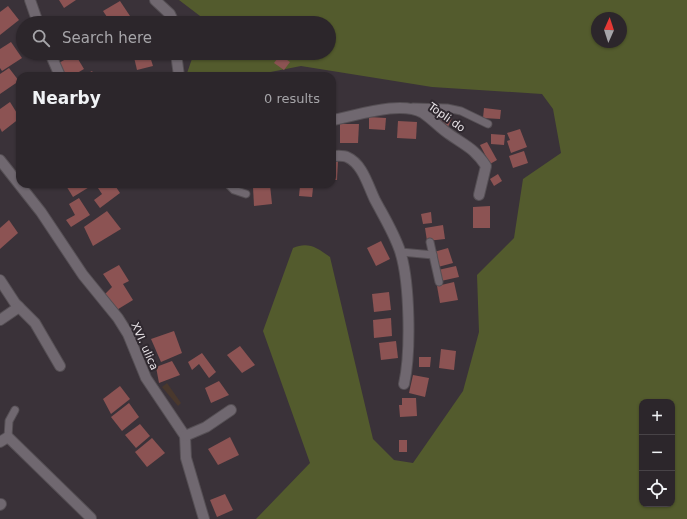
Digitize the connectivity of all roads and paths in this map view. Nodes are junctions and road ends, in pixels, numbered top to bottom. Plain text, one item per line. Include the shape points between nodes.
1 (30, 0) edge
2 (156, 0) edge
3 (36, 16) edge
4 (171, 16) edge
5 (53, 60) edge
6 (177, 60) edge
7 (58, 72) edge
8 (178, 72) edge
9 (398, 108) junction
10 (336, 119) edge
11 (488, 124) dead end
12 (336, 156) edge
13 (0, 160) edge
14 (16, 181) edge
15 (22, 188) edge
16 (232, 188) edge
17 (246, 194) dead end
18 (479, 195) dead end
19 (430, 242) dead end
20 (401, 252) junction
21 (433, 255) junction
22 (0, 280) edge
23 (439, 282) dead end
24 (20, 307) junction
25 (0, 320) edge
26 (60, 366) dead end
27 (404, 384) dead end
28 (14, 410) dead end
29 (231, 410) dead end
30 (185, 436) junction
31 (4, 440) edge
32 (92, 518) edge
33 (204, 519) edge

1 - 3 street
2 - 4 street
5 - 7 street
6 - 8 street
9 - 10 street, Topli do
9 - 11 lane via 446,108 461,111
9 - 18 street, Topli do via 422,113 450,135 475,150 486,166
12 - 20 street via 347,157 363,173
13 - 14 street, XVI. ulica
15 - 30 street, XVI. ulica via 88,281 118,318 128,334 146,378
16 - 17 lane
19 - 21 lane
20 - 21 lane
20 - 27 street via 405,272 408,355
21 - 23 lane
22 - 24 street
24 - 25 street
24 - 26 street via 35,323
28 - 31 lane
29 - 30 street via 206,427
30 - 33 street via 186,458
31 - 32 street

